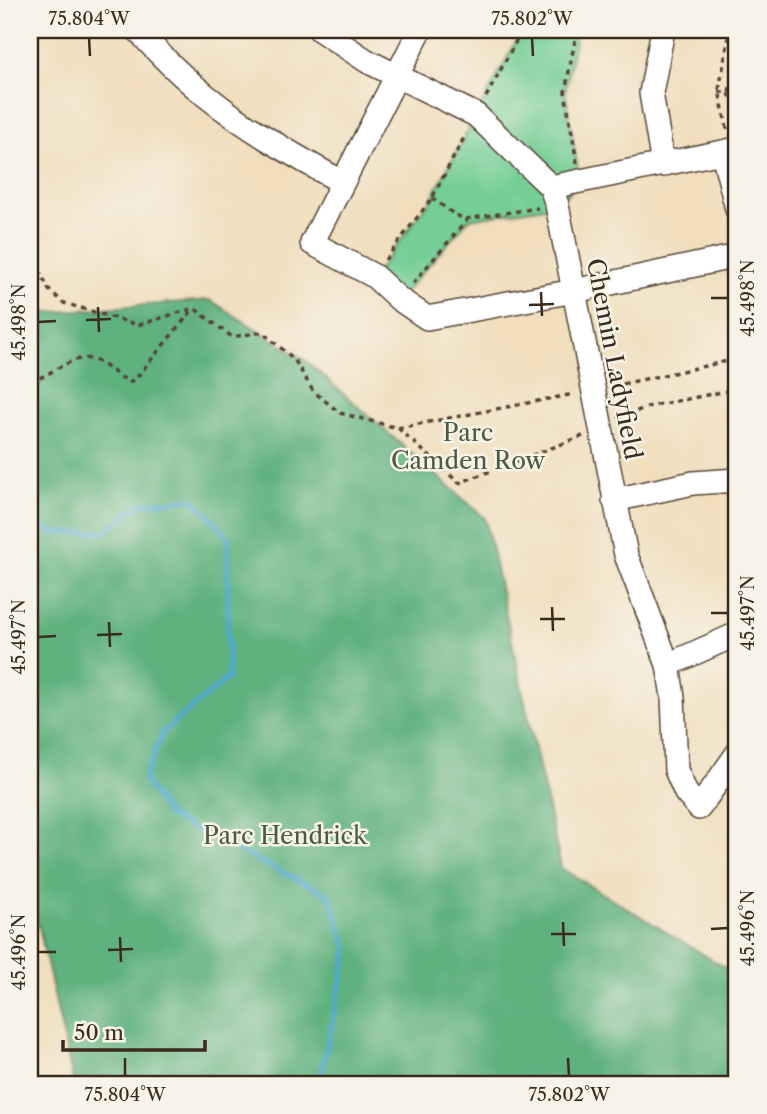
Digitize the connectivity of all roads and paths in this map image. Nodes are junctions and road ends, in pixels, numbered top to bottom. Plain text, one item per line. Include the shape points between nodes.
1 (33, 30) edge
2 (138, 30) edge
3 (320, 30) edge
4 (421, 30) edge
5 (522, 30) edge
6 (577, 30) edge
7 (663, 30) edge
8 (730, 30) edge
9 (30, 48) edge
10 (396, 76) junction
11 (719, 92) junction
12 (737, 92) edge
13 (476, 115) junction
14 (30, 138) edge
15 (729, 144) edge
16 (30, 163) edge
17 (663, 164) junction
18 (577, 165) dead end
19 (342, 182) junction
20 (554, 196) junction
21 (432, 198) junction
22 (737, 209) edge
23 (469, 219) junction
24 (30, 252) edge
25 (737, 256) edge
26 (373, 276) junction
27 (574, 291) junction
28 (399, 299) junction
29 (194, 308) junction
30 (737, 359) edge
31 (30, 381) edge
32 (594, 390) junction
33 (398, 428) junction
34 (499, 468) dead end
35 (737, 480) edge
36 (614, 500) junction
37 (737, 634) edge
38 (668, 664) junction
39 (737, 754) edge

1 - 9 path
2 - 19 street via 196,89 247,128
3 - 10 street
4 - 10 street
5 - 13 path
6 - 18 path via 565,92
7 - 17 street via 651,93
8 - 11 path
10 - 13 street
10 - 19 street
11 - 12 path via 729,92 730,87
11 - 15 path
13 - 20 street
13 - 21 path
14 - 16 path
15 - 17 street
15 - 22 street
17 - 20 street
19 - 26 street via 312,243
20 - 23 path
20 - 27 street, Chemin Ladyfield
21 - 23 path
21 - 26 path
23 - 28 path
24 - 29 path via 49,290 64,303 138,325
25 - 27 street
26 - 28 street
27 - 28 street via 439,317 418,313
27 - 32 street, Chemin Ladyfield
29 - 31 path via 130,382 94,359 76,359
29 - 33 path via 232,337 262,332 294,359 313,391 340,413
30 - 32 path
32 - 33 path
32 - 36 street, Chemin Ladyfield
33 - 34 path via 459,483
35 - 36 street via 693,483
36 - 38 street, Chemin Ladyfield via 626,555
37 - 38 street
38 - 39 street, Chemin Ladyfield via 676,770 699,808

